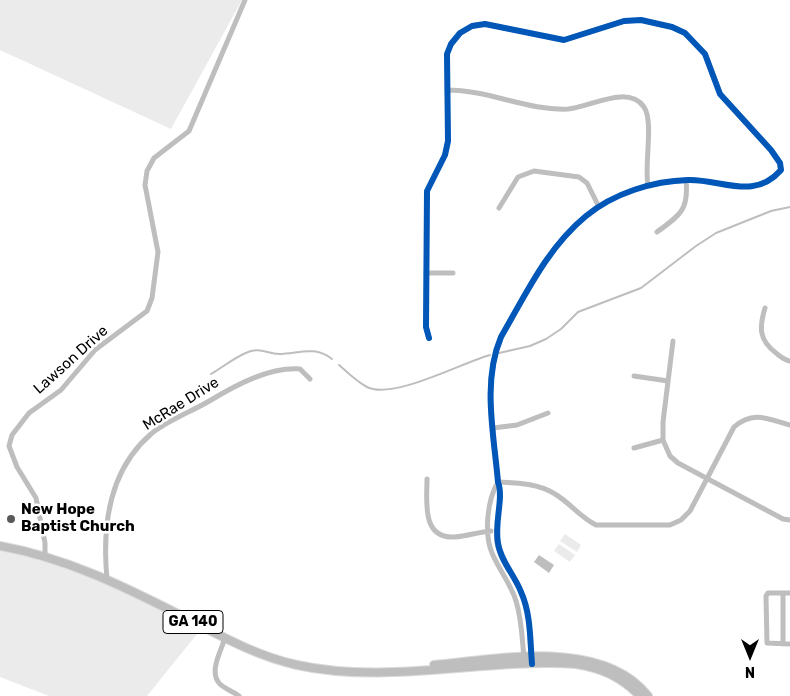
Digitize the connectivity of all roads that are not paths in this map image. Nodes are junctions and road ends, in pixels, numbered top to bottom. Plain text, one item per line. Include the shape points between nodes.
1 (245, 0) edge
2 (447, 90) junction
3 (686, 180) junction
4 (648, 186) junction
5 (599, 207) junction
6 (499, 208) dead end
7 (657, 232) dead end
8 (426, 273) junction
9 (453, 273) dead end
10 (766, 308) dead end
11 (429, 338) dead end
12 (673, 341) dead end
13 (790, 361) edge
14 (634, 376) dead end
15 (310, 379) dead end
16 (668, 381) junction
17 (548, 413) dead end
18 (790, 425) edge
19 (493, 428) junction
20 (663, 440) junction
21 (634, 448) dead end
22 (427, 479) dead end
23 (708, 480) junction
24 (498, 482) junction
25 (790, 520) edge
26 (496, 531) junction
27 (488, 532) junction
28 (0, 546) edge
29 (45, 556) junction
30 (107, 579) junction
31 (783, 593) junction
32 (790, 593) edge
33 (226, 638) junction
34 (783, 644) junction
35 (790, 644) edge
36 (528, 661) junction
37 (239, 696) edge
38 (640, 696) edge
39 (648, 696) edge

1 - 29 street, Lawson Drive via 189,131 154,158 147,171 147,196 158,252 147,312 95,350 61,390 29,413 12,435 9,446 17,467 36,498
2 - 3 street via 447,54 460,33 472,26 485,24 564,40 624,21 641,20 672,27 685,34 705,54 720,94 771,150 781,170 776,176 746,189 718,182
2 - 4 street via 467,90 544,108 568,109 615,97 634,98 642,104 649,122
2 - 8 street via 448,141 445,155 427,191
3 - 4 street
3 - 7 street via 687,203 684,209
4 - 5 street
5 - 6 street via 580,177 534,172 518,177
5 - 19 street via 556,245 501,337 492,369
8 - 9 street
8 - 11 street
10 - 13 street via 760,326 764,342
12 - 16 street
14 - 16 street
15 - 30 street, McRae Drive via 300,369 278,370 232,387 151,434 125,464 109,507 105,560
16 - 20 street
17 - 19 street
18 - 23 street via 746,417 734,427
19 - 24 street
20 - 21 street
20 - 23 street via 670,456
22 - 27 street via 426,513 437,533 454,537
23 - 24 street via 690,511 670,525 596,525 546,489
23 - 25 street
24 - 26 street via 501,491
24 - 27 street via 493,490
26 - 27 street
26 - 36 street via 499,549 524,599 529,624
27 - 36 street via 492,554 514,593
28 - 29 main road, GA 140
29 - 30 main road, GA 140
30 - 33 main road, GA 140
31 - 32 street
31 - 34 street
31 - 34 street via 768,593 766,596 767,643
33 - 36 main road, GA 140 via 265,656 297,665 355,672
33 - 37 street via 215,676
34 - 35 street
36 - 38 main road, GA 140 via 593,667 620,679
36 - 39 main road, GA 140 via 575,658 600,663 629,678

